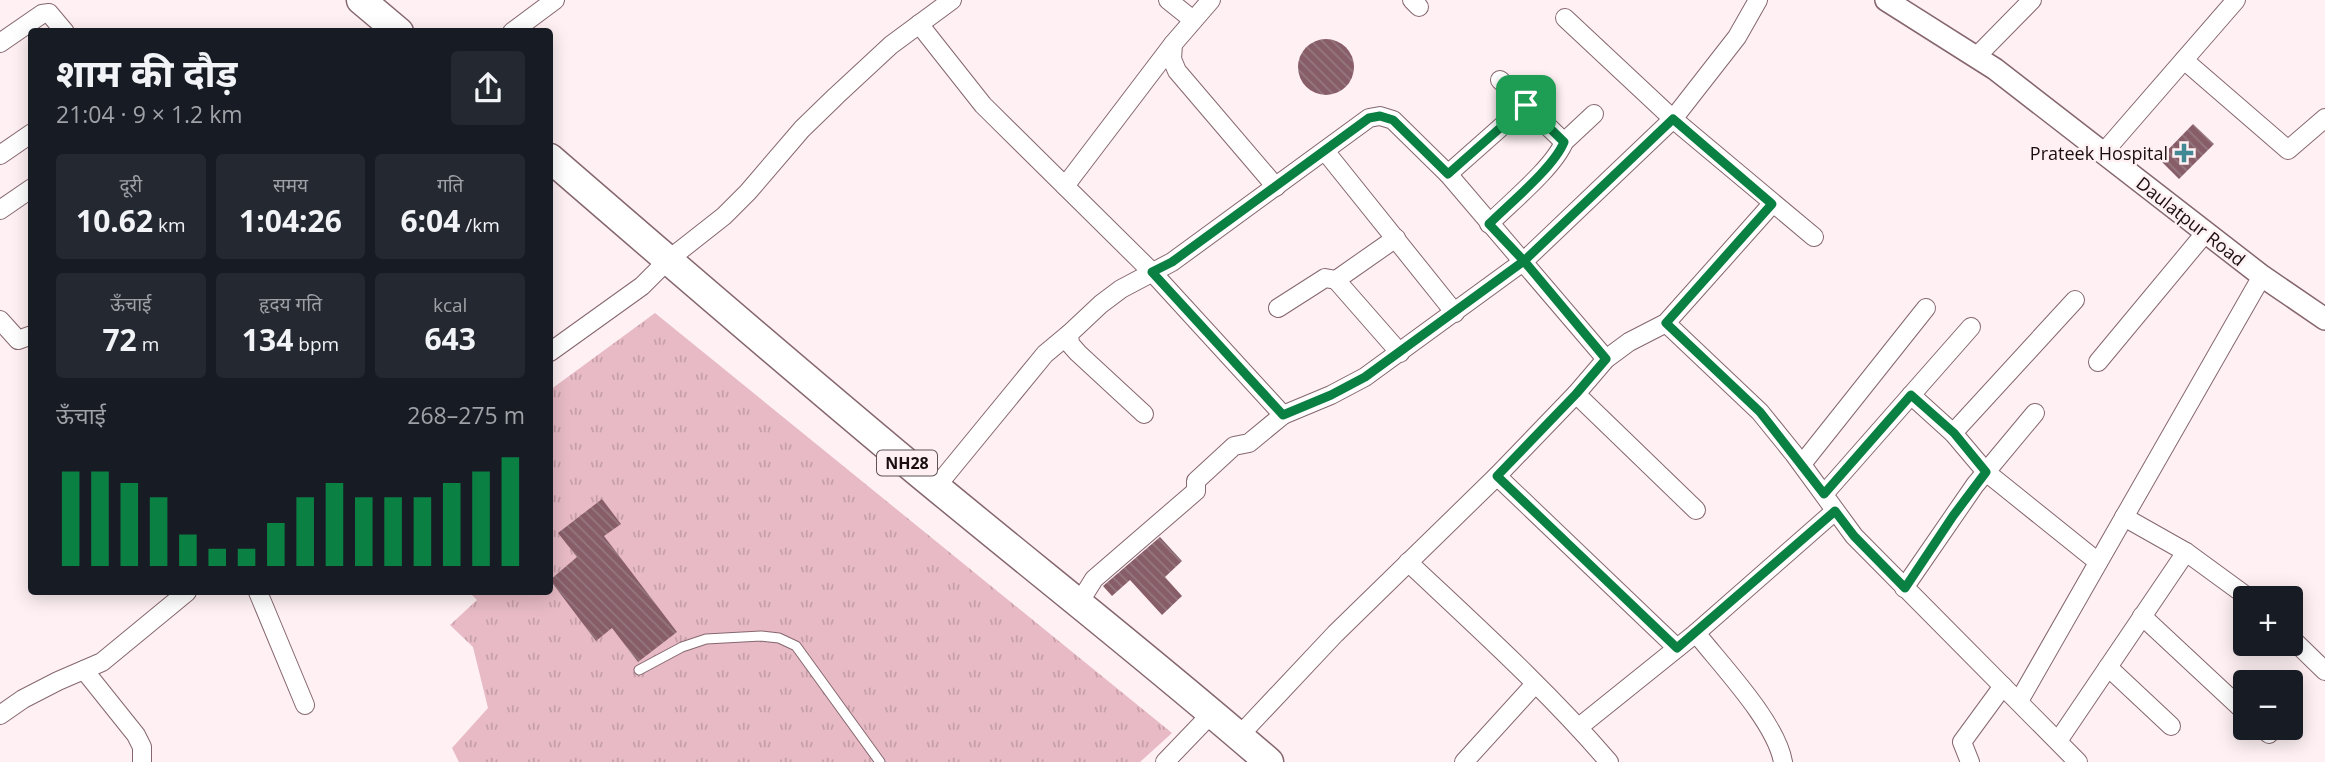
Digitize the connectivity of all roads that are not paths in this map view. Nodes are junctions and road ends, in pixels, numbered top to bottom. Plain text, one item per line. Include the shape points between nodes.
1 (360, 0) edge
2 (555, 0) edge
3 (952, 0) edge
4 (1168, 0) edge
5 (1211, 0) edge
6 (1758, 0) edge
7 (1886, 0) edge
8 (2032, 0) edge
9 (2236, 0) edge
10 (1565, 18) dead end
11 (1193, 20) junction
12 (919, 24) junction
13 (62, 28) edge
14 (395, 28) edge
15 (517, 28) edge
16 (0, 43) edge
17 (1173, 44) junction
18 (1976, 57) junction
19 (2184, 60) junction
20 (1500, 80) dead end
21 (1526, 105) junction
22 (1594, 114) dead end
23 (2325, 118) edge
24 (1673, 119) junction
25 (28, 135) edge
26 (1564, 142) junction
27 (1325, 151) junction
28 (2104, 152) junction
29 (0, 155) edge
30 (553, 161) edge
31 (1448, 174) junction
32 (1065, 186) junction
33 (1276, 187) junction
34 (28, 191) edge
35 (1772, 204) junction
36 (0, 210) edge
37 (1489, 224) junction
38 (2206, 232) junction
39 (1814, 237) dead end
40 (1396, 238) junction
41 (668, 260) junction
42 (1524, 261) junction
43 (1152, 272) junction
44 (2262, 276) junction
45 (1336, 280) junction
46 (2075, 300) dead end
47 (1278, 308) dead end
48 (1926, 308) dead end
49 (1455, 313) junction
50 (2325, 319) edge
51 (0, 320) edge
52 (1666, 323) junction
53 (1971, 327) dead end
54 (1069, 334) junction
55 (28, 336) edge
56 (553, 350) edge
57 (1400, 353) junction
58 (1606, 359) junction
59 (2098, 362) dead end
60 (1576, 394) junction
61 (1911, 395) junction
62 (2035, 413) dead end
63 (1144, 414) dead end
64 (1283, 415) junction
65 (1954, 433) junction
66 (1802, 464) junction
67 (1986, 472) junction
68 (1497, 476) junction
69 (936, 486) junction
70 (1824, 494) junction
71 (1696, 510) dead end
72 (1835, 511) junction
73 (2124, 517) junction
74 (2186, 552) junction
75 (1408, 562) junction
76 (2098, 562) junction
77 (2233, 586) edge
78 (1905, 588) junction
79 (183, 595) edge
80 (259, 595) edge
81 (1079, 603) junction
82 (2142, 617) junction
83 (1696, 633) junction
84 (1677, 648) junction
85 (2303, 650) edge
86 (2108, 667) junction
87 (84, 670) junction
88 (639, 670) dead end
89 (2325, 671) edge
90 (1535, 684) junction
91 (2003, 686) junction
92 (2019, 701) junction
93 (2233, 701) edge
94 (305, 705) dead end
95 (1213, 712) junction
96 (0, 715) edge
97 (2171, 726) dead end
98 (1579, 727) junction
99 (1239, 736) junction
100 (2058, 741) junction
101 (142, 762) edge
102 (880, 762) edge
103 (1165, 762) edge
104 (1269, 762) edge
105 (1464, 762) edge
106 (1609, 762) edge
107 (1783, 762) edge
108 (1970, 762) edge
109 (2078, 762) edge

1 - 14 highway
2 - 15 street
3 - 12 street
4 - 11 street
5 - 11 street
6 - 24 street via 1737,37
7 - 18 street, Daulatpur Road
8 - 18 street
9 - 19 street
10 - 24 street
11 - 17 street
12 - 32 street via 983,105
12 - 41 street via 802,129 724,216
13 - 16 street via 49,13 43,14
17 - 32 street
17 - 33 street via 1177,71
18 - 28 street, Daulatpur Road
19 - 23 street via 2288,150
19 - 28 street
20 - 21 street
21 - 26 street
21 - 31 street
22 - 26 street
24 - 35 street
24 - 42 street
25 - 29 street
26 - 37 street via 1561,151
27 - 31 street via 1369,118 1380,116 1393,120
27 - 33 street
27 - 40 street
28 - 38 street, Daulatpur Road
30 - 41 highway, NH28
31 - 37 street
32 - 43 street
33 - 43 street
34 - 36 street
35 - 39 street
35 - 52 street
37 - 42 street
38 - 44 street, Daulatpur Road
38 - 59 street
40 - 45 street
40 - 49 street
41 - 56 street via 642,286
41 - 69 highway, NH28
42 - 49 street
42 - 58 street
43 - 54 street via 1111,297
43 - 64 street
44 - 50 street, Daulatpur Road
44 - 73 street
45 - 47 street via 1325,278
45 - 57 street
46 - 65 street
48 - 66 street
49 - 57 street
51 - 55 street via 18,340
52 - 58 street
52 - 66 street via 1760,412
53 - 61 street
54 - 63 street via 1070,344
54 - 69 street via 1045,354
57 - 64 street via 1365,377
58 - 60 street
60 - 68 street
60 - 71 street
61 - 65 street
61 - 70 street
62 - 67 street
64 - 81 street via 1249,443 1234,446 1196,481 1196,491 1094,579
65 - 67 street
66 - 70 street
67 - 76 street
67 - 78 street
68 - 75 street
68 - 84 street
69 - 81 highway, NH28
70 - 72 street
72 - 78 street
72 - 83 street
73 - 74 street
73 - 76 street
74 - 77 street
74 - 82 street
75 - 90 street
75 - 99 street
76 - 92 street
78 - 91 street
79 - 87 street via 102,662
80 - 94 street
81 - 95 highway, NH28
82 - 86 street
82 - 93 street
83 - 84 street
83 - 107 street via 1761,715
84 - 98 street
85 - 89 street
86 - 97 street
86 - 100 street
87 - 96 street
87 - 101 street via 136,736
88 - 102 lane via 706,639 779,638 796,646
90 - 98 street
90 - 105 street
91 - 92 street
91 - 108 street via 1962,742
92 - 100 street
95 - 99 highway, NH28
95 - 103 street
98 - 106 street
99 - 104 highway, NH28
100 - 109 street

